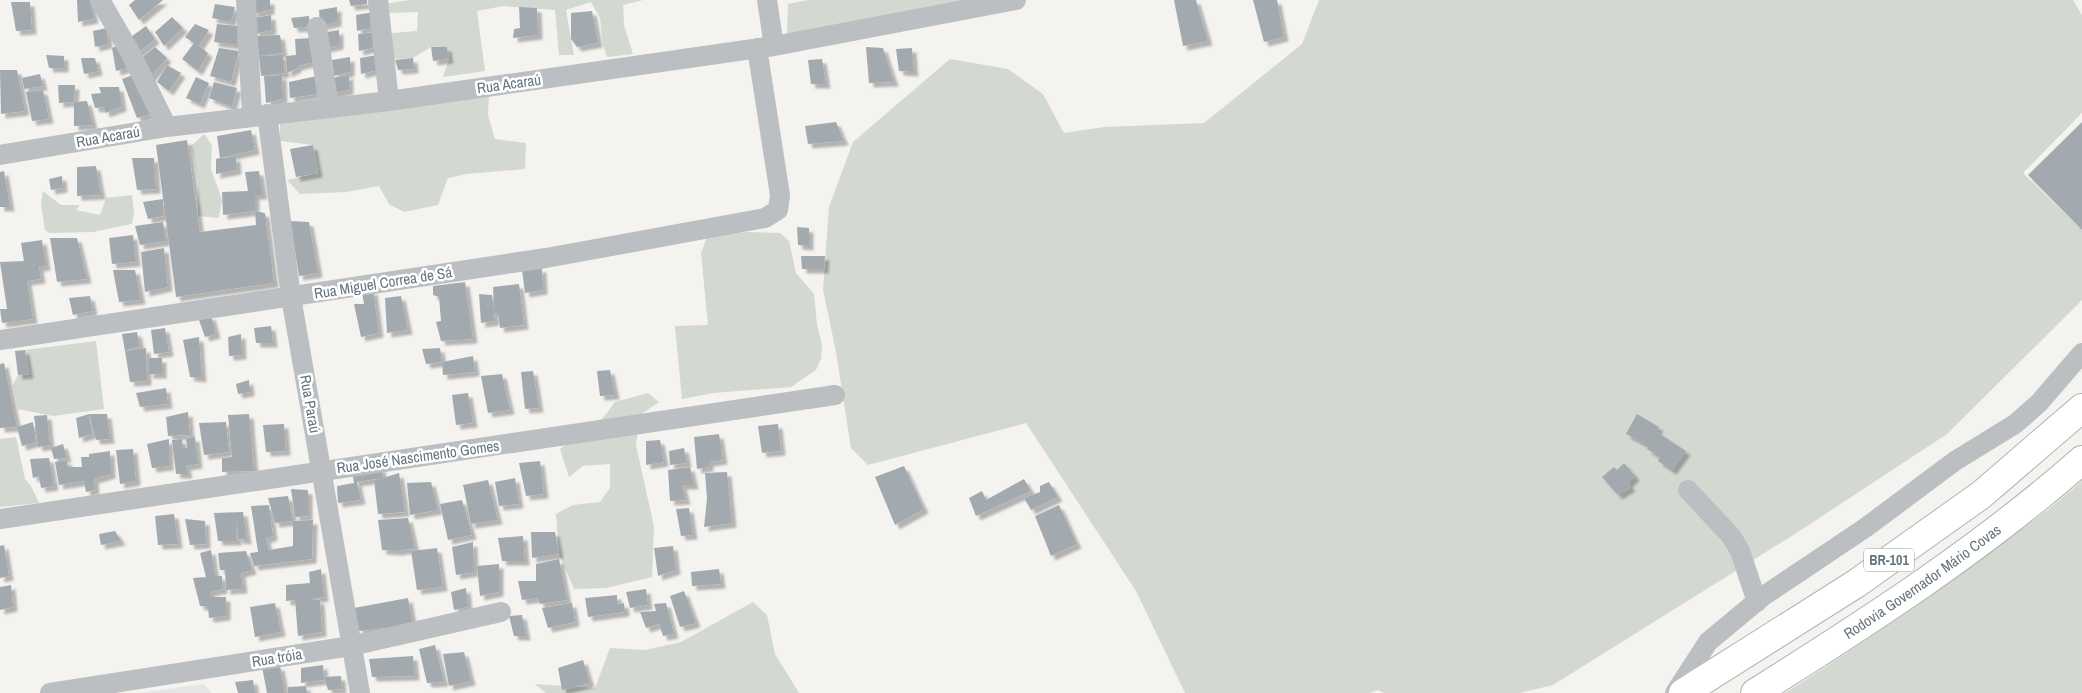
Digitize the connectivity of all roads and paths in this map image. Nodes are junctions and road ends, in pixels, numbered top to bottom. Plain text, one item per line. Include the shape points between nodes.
1 (100, 0) edge
2 (246, 0) edge
3 (378, 0) edge
4 (767, 0) edge
5 (1016, 0) edge
6 (317, 27) dead end
7 (765, 47) junction
8 (390, 101) junction
9 (329, 107) junction
10 (260, 115) junction
11 (167, 127) junction
12 (0, 155) edge
13 (291, 297) junction
14 (0, 340) edge
15 (2082, 353) edge
16 (835, 395) dead end
17 (2082, 408) edge
18 (2082, 460) edge
19 (321, 472) junction
20 (1688, 490) dead end
21 (0, 519) edge
22 (1757, 602) junction
23 (501, 612) dead end
24 (351, 646) junction
25 (50, 693) edge
26 (360, 693) edge
27 (1675, 693) edge
28 (1683, 693) edge
29 (1755, 693) edge

1 - 11 street
2 - 10 street, Rua Paraú
3 - 8 street
4 - 7 street
5 - 7 street, Rua Acaraú
6 - 9 street
7 - 8 street, Rua Acaraú
7 - 13 street, Rua Miguel Correa de Sá via 780,195 778,210 766,218 546,258
8 - 9 street, Rua Acaraú
9 - 10 street, Rua Acaraú
10 - 11 street, Rua Acaraú
10 - 13 street, Rua Paraú
11 - 12 street, Rua Acaraú
13 - 14 street, Rua Miguel Correa de Sá
13 - 19 street, Rua Paraú
15 - 22 street via 2039,403 2015,424 1955,461
16 - 19 street, Rua José Nascimento Gomes
17 - 28 highway, BR-101 via 1966,506 1858,583
18 - 29 highway, Rodovia Governador Mário Covas / BR-101 via 1960,558 1879,615
19 - 21 street, Rua José Nascimento Gomes
19 - 24 street, Rua Paraú
20 - 22 street via 1731,536 1740,551
22 - 27 street via 1708,642
23 - 24 street, Rua tróia
24 - 25 street, Rua tróia
24 - 26 street, Rua Paraú

